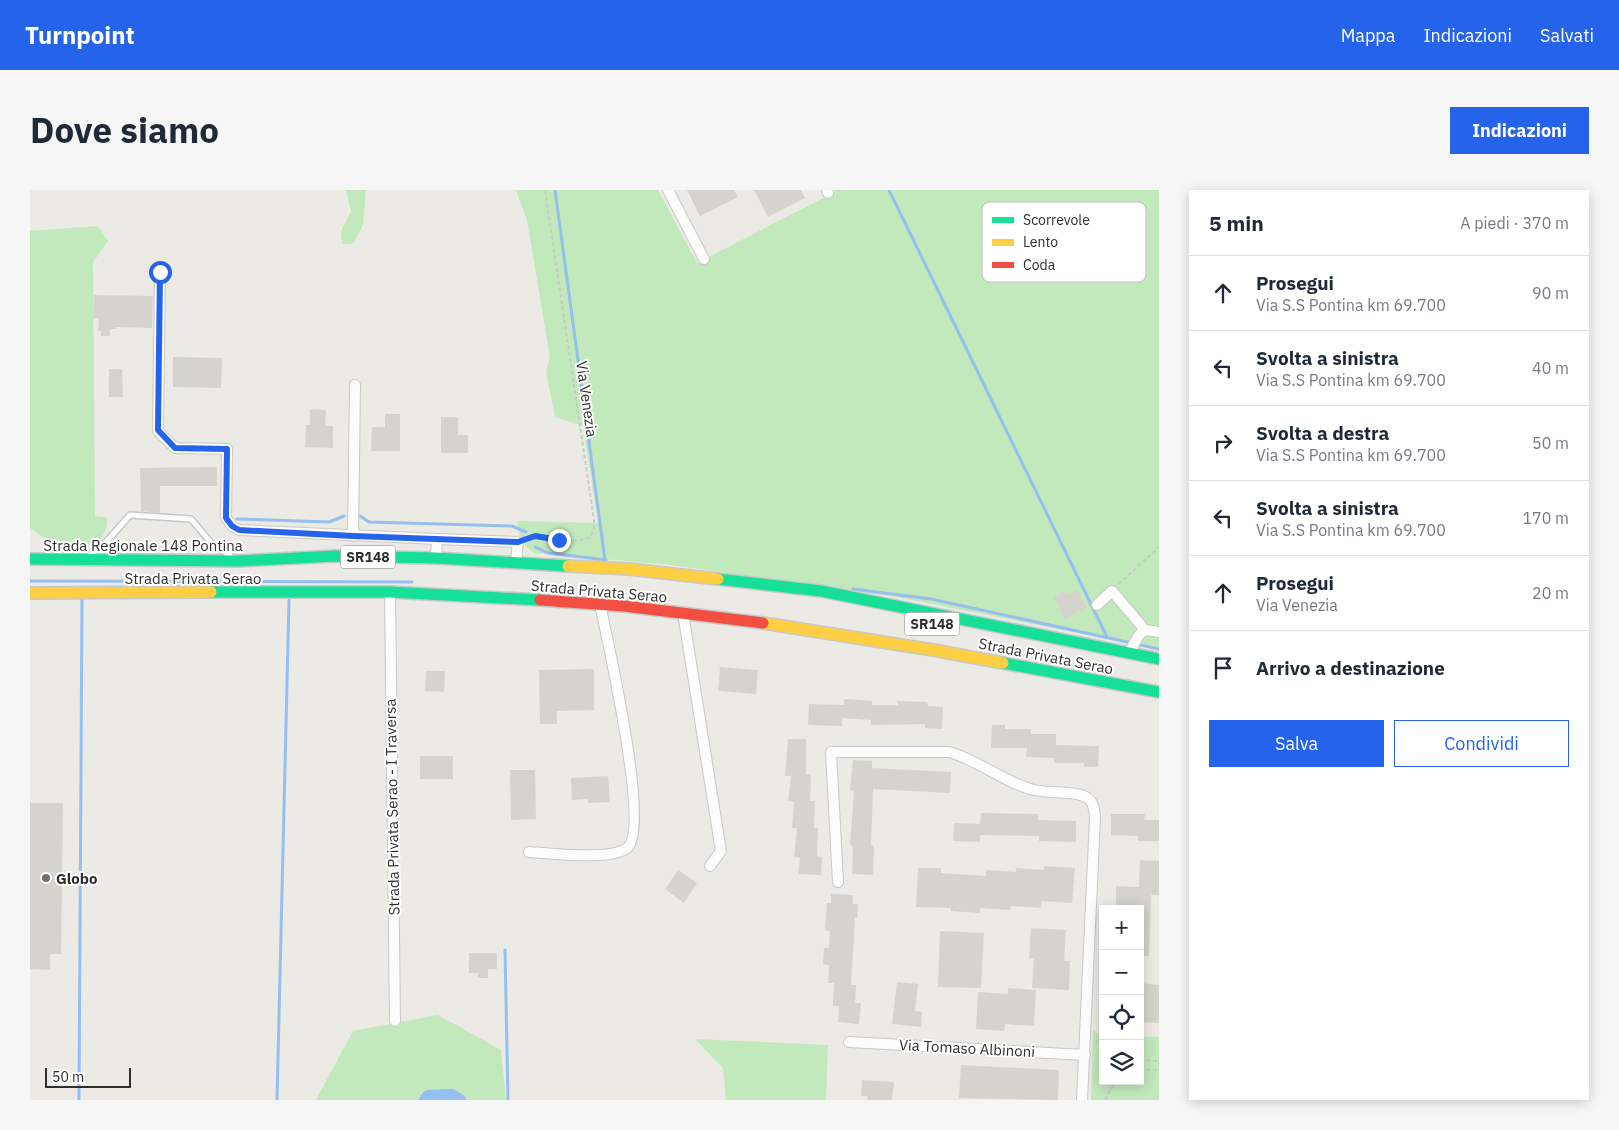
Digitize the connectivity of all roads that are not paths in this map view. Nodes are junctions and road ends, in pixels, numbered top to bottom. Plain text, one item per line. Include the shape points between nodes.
1 (668, 190) edge
2 (704, 259) dead end
3 (160, 272) dead end
4 (354, 385) dead end
5 (353, 536) junction
6 (437, 538) junction
7 (436, 558) junction
8 (30, 559) edge
9 (85, 559) junction
10 (239, 561) junction
11 (516, 562) junction
12 (705, 578) junction
13 (390, 592) junction
14 (30, 593) edge
15 (600, 604) junction
16 (1097, 604) dead end
17 (684, 613) junction
18 (1159, 632) edge
19 (1142, 633) junction
20 (1129, 653) junction
21 (1159, 659) edge
22 (1159, 669) edge
23 (1159, 692) edge
24 (529, 852) dead end
25 (710, 866) dead end
26 (838, 882) dead end
27 (395, 1021) dead end
28 (849, 1042) dead end
29 (1085, 1054) junction
30 (1082, 1100) edge

1 - 2 street
3 - 5 street via 158,430 175,448 227,449 226,518 239,530
4 - 5 street
5 - 6 street
6 - 7 street
6 - 11 street via 518,542
7 - 10 main road, Strada Regionale 148 Pontina / SR148 via 335,556
7 - 11 main road, Strada Regionale 148 Pontina / SR148
8 - 9 main road, Strada Regionale 148 Pontina / SR148
9 - 10 main road, Strada Regionale 148 Pontina / SR148
9 - 10 lane via 107,541 130,515 192,519 213,545
11 - 12 main road, Strada Regionale 148 Pontina / SR148 via 629,569
12 - 20 main road, Strada Regionale 148 Pontina / SR148 via 821,590
12 - 22 main road, Strada Regionale 148 Pontina / SR148
13 - 14 main road, Strada Privata Serao
13 - 15 main road, Strada Privata Serao
13 - 27 street, Strada Privata Serao - I Traversa
15 - 17 main road, Strada Privata Serao
15 - 24 street via 629,756 633,838 628,847 618,853 601,856
16 - 19 street via 1112,591
17 - 23 main road, Strada Privata Serao via 933,650
17 - 25 street via 721,851
18 - 19 street
19 - 20 street
20 - 21 main road, Strada Regionale 148 Pontina / SR148
26 - 29 street via 830,752 949,752 1034,790 1084,796 1090,800 1096,818
28 - 29 street, Via Tomaso Albinoni
29 - 30 street

